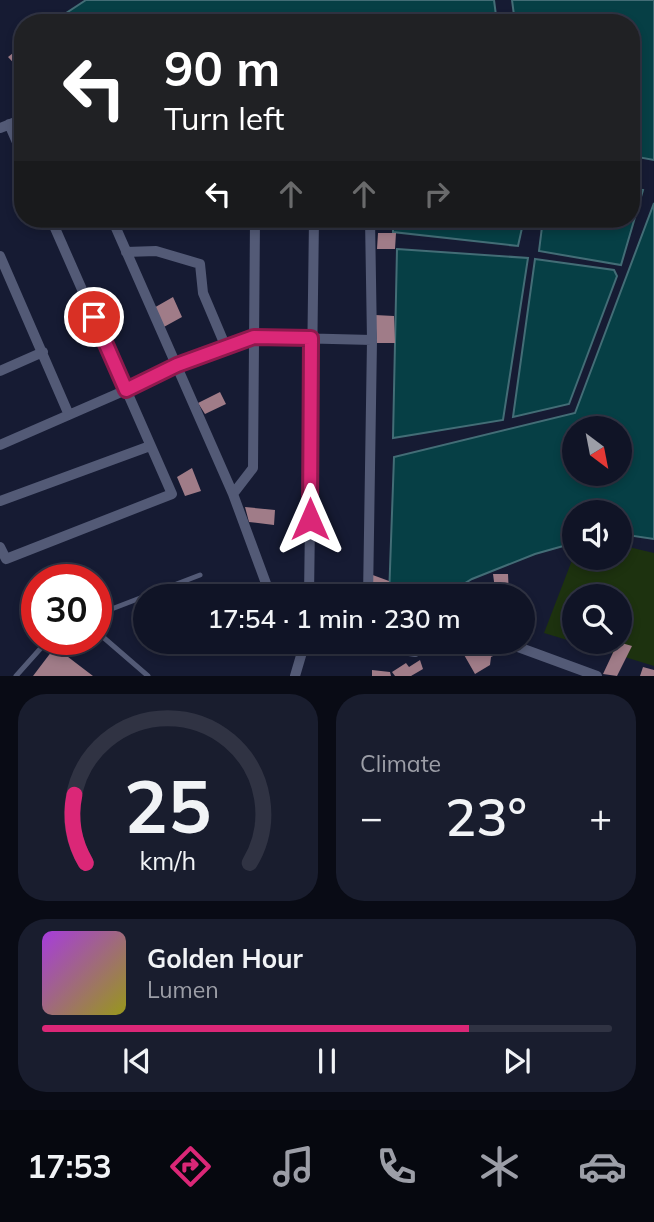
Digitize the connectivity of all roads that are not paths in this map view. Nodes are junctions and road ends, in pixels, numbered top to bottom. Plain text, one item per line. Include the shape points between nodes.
1 (4, 126) edge
2 (14, 142) edge
3 (55, 228) edge
4 (116, 228) edge
5 (256, 228) edge
6 (314, 228) edge
7 (370, 228) edge
8 (125, 251) junction
9 (0, 256) edge
10 (254, 337) junction
11 (311, 338) junction
12 (372, 340) junction
13 (225, 345) junction
14 (43, 352) junction
15 (177, 365) junction
16 (0, 371) edge
17 (126, 390) junction
18 (69, 415) junction
19 (0, 445) edge
20 (150, 446) junction
21 (233, 494) junction
22 (0, 501) edge
23 (0, 547) edge
24 (200, 575) dead end
25 (266, 584) edge
26 (309, 584) edge
27 (369, 584) edge
28 (112, 609) edge
29 (112, 645) edge
30 (535, 653) edge
31 (301, 654) edge
32 (34, 655) edge
33 (16, 676) edge
34 (148, 676) edge
35 (295, 676) edge
36 (597, 676) edge

1 - 2 street
3 - 17 street
4 - 8 street
5 - 10 street
6 - 11 street
7 - 12 street
8 - 13 street via 156,251 200,264 203,293
8 - 15 street
9 - 14 street
10 - 11 street
10 - 13 street
10 - 21 street via 253,468
11 - 12 street
11 - 26 street
12 - 27 street
13 - 15 street
14 - 16 street
14 - 18 street
15 - 17 street
15 - 21 street
17 - 18 street
17 - 20 street
18 - 19 street
20 - 22 street
20 - 23 street via 172,494 6,559
21 - 25 street
24 - 28 lane
29 - 34 lane
30 - 36 street
31 - 35 street
32 - 33 lane

